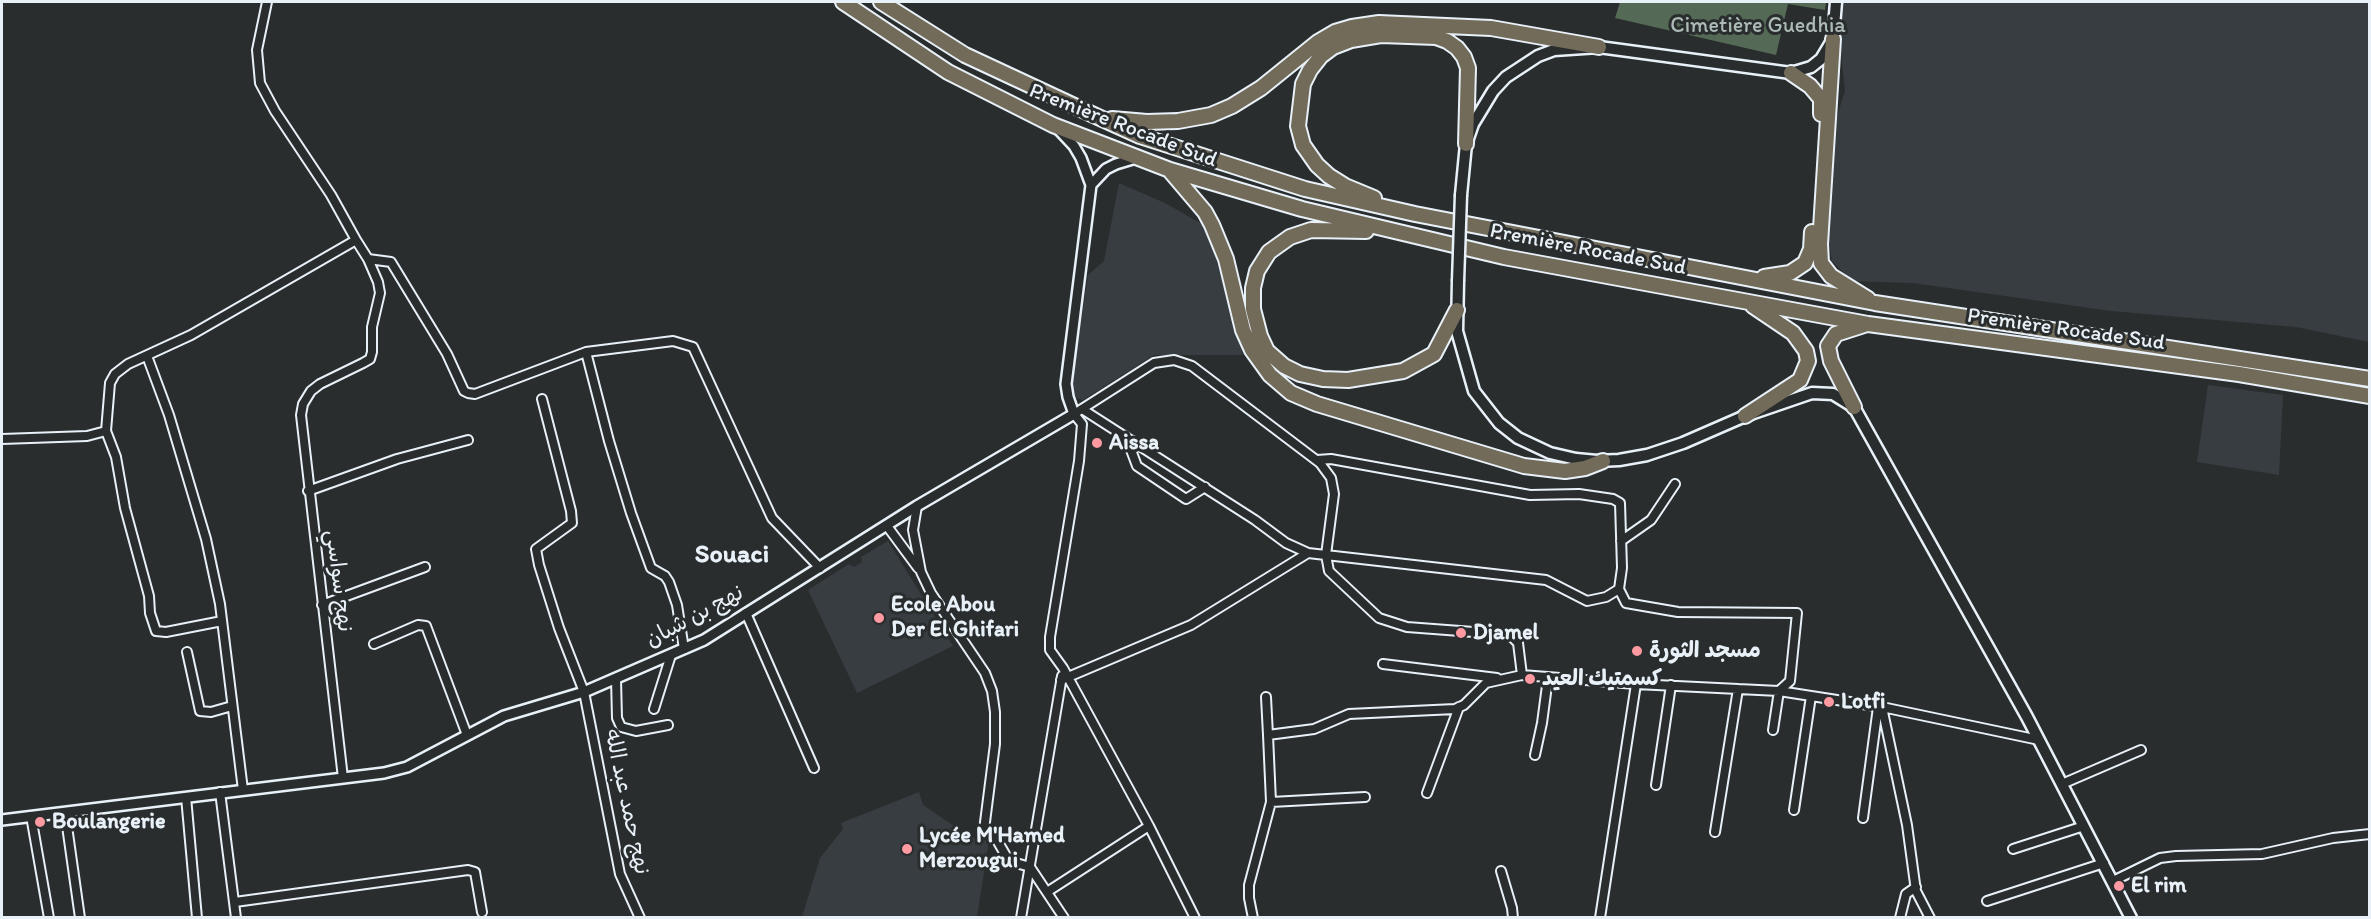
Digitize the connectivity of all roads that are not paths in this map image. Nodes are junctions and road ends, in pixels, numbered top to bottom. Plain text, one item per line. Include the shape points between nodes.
1 (267, 2) edge
2 (843, 2) edge
3 (881, 2) edge
4 (1836, 2) edge
5 (1833, 39) junction
6 (1599, 47) junction
7 (1791, 73) junction
8 (1098, 117) junction
9 (1053, 125) junction
10 (1466, 144) junction
11 (1137, 158) junction
12 (1170, 170) junction
13 (1091, 185) junction
14 (1415, 214) junction
15 (1387, 231) junction
16 (356, 240) junction
17 (368, 259) junction
18 (1752, 279) junction
19 (1747, 301) junction
20 (1875, 303) junction
21 (1457, 310) junction
22 (1868, 324) junction
23 (586, 352) junction
24 (147, 356) junction
25 (2370, 379) edge
26 (2370, 396) edge
27 (542, 399) dead end
28 (1854, 407) junction
29 (1078, 411) junction
30 (1745, 416) junction
31 (106, 431) junction
32 (2, 440) edge
33 (468, 440) dead end
34 (1133, 441) junction
35 (1317, 460) junction
36 (1603, 461) junction
37 (1675, 484) dead end
38 (1205, 488) junction
39 (308, 491) junction
40 (917, 506) junction
41 (887, 526) junction
42 (1621, 541) junction
43 (1308, 553) junction
44 (1326, 555) junction
45 (424, 567) dead end
46 (820, 568) junction
47 (921, 572) junction
48 (1620, 590) junction
49 (322, 605) junction
50 (746, 614) junction
51 (222, 621) junction
52 (374, 644) dead end
53 (684, 650) junction
54 (187, 652) dead end
55 (671, 655) junction
56 (1383, 664) dead end
57 (1522, 675) junction
58 (1501, 678) junction
59 (1548, 678) junction
60 (615, 679) junction
61 (1064, 679) junction
62 (1636, 684) junction
63 (1671, 685) junction
64 (1738, 689) junction
65 (1779, 691) junction
66 (584, 692) junction
67 (1811, 696) junction
68 (1266, 697) dead end
69 (232, 706) junction
70 (1459, 707) junction
71 (1880, 707) junction
72 (654, 708) dead end
73 (668, 725) dead end
74 (1773, 730) dead end
75 (467, 735) junction
76 (1268, 735) junction
77 (2039, 740) junction
78 (2141, 750) dead end
79 (1535, 755) dead end
80 (814, 768) dead end
81 (343, 778) junction
82 (2062, 784) junction
83 (1656, 785) dead end
84 (243, 790) junction
85 (220, 792) junction
86 (1427, 793) dead end
87 (186, 797) junction
88 (1365, 797) dead end
89 (1271, 802) junction
90 (1794, 810) dead end
91 (64, 812) junction
92 (31, 816) junction
93 (1863, 818) dead end
94 (2, 820) edge
95 (1149, 826) junction
96 (2084, 826) junction
97 (1715, 832) dead end
98 (2370, 834) edge
99 (2013, 849) dead end
100 (2104, 863) junction
101 (1030, 867) junction
102 (1501, 871) dead end
103 (2113, 881) junction
104 (1916, 886) junction
105 (1047, 892) junction
106 (1987, 901) dead end
107 (235, 902) junction
108 (482, 912) dead end
109 (49, 918) edge
110 (80, 918) edge
111 (197, 918) edge
112 (236, 918) edge
113 (640, 918) edge
114 (1021, 918) edge
115 (1064, 918) edge
116 (1195, 918) edge
117 (1253, 918) edge
118 (1513, 918) edge
119 (1600, 918) edge
120 (1900, 918) edge
121 (1930, 918) edge
122 (2131, 918) edge

1 - 16 street via 257,50 260,83
2 - 9 highway, Première Rocade Sud via 948,72
3 - 8 highway, Première Rocade Sud via 965,55
4 - 5 main road
5 - 7 main road via 1821,59 1811,67
5 - 20 highway via 1821,262 1831,276
6 - 7 main road
6 - 8 highway via 1491,28 1370,24 1335,32 1261,88 1211,115 1178,122
6 - 10 main road via 1554,50 1523,63 1493,91
7 - 18 highway via 1821,99 1811,249 1805,263 1790,273
8 - 14 highway, Première Rocade Sud via 1140,136 1305,189
9 - 11 highway, Première Rocade Sud
9 - 13 street via 1074,146
10 - 14 highway via 1468,68 1457,48 1447,41 1381,35 1351,40 1333,47 1310,70 1303,84 1298,126 1303,145 1317,165 1345,186
10 - 21 main road, bridge
11 - 12 highway, Première Rocade Sud
11 - 13 street via 1116,164
12 - 15 highway, Première Rocade Sud
12 - 36 highway via 1206,212 1212,225 1252,350 1270,375 1291,393 1524,466 1565,471
13 - 29 street via 1066,384 1068,397
14 - 18 highway, Première Rocade Sud
15 - 19 highway, Première Rocade Sud via 1504,257
15 - 21 highway via 1311,230 1290,237 1269,252 1257,271 1253,288 1253,309 1267,351 1300,374 1323,379 1347,380 1403,371 1434,354
16 - 17 street
16 - 24 street via 192,335
17 - 23 street via 391,262 468,393 475,394
17 - 39 street, نهج سواسي via 380,293 372,327 372,352 370,359 310,391 303,404
18 - 20 highway, Première Rocade Sud
19 - 22 highway, Première Rocade Sud
19 - 30 highway via 1793,333 1808,360 1800,380
20 - 25 highway, Première Rocade Sud
21 - 36 main road via 1457,331 1474,391 1499,423 1518,438 1550,453
22 - 26 highway, Première Rocade Sud via 2240,374
22 - 28 highway via 1836,334 1828,346 1831,361
23 - 46 street via 673,341 693,347 772,518
23 - 53 street via 631,513 651,568 669,582
24 - 31 street via 128,364 110,383
24 - 51 street via 206,539
27 - 66 street, نهج حمد عبد الله via 572,523 536,549 559,628
28 - 30 main road via 1833,394 1812,393
28 - 77 main road
29 - 34 street
29 - 35 street via 1154,363 1174,360 1192,366
29 - 40 street, نهج بن شبان
29 - 61 street via 1082,424 1079,460 1050,637 1050,650 1063,668
30 - 36 main road via 1658,452
31 - 32 street via 87,436
31 - 51 street via 116,457 156,631
33 - 39 street via 397,459
34 - 38 street
34 - 38 street via 1131,450 1137,466 1186,499
35 - 42 street via 1331,459 1530,495 1579,494 1613,499 1620,503
35 - 44 street via 1331,478 1334,494
37 - 42 street via 1651,520
38 - 43 street via 1286,543
39 - 49 street, نهج سواسي
40 - 41 street, نهج بن شبان
40 - 47 street via 913,530
41 - 46 street, نهج بن شبان
41 - 47 street
42 - 48 street
43 - 44 street
43 - 61 street via 1191,625
44 - 48 street via 1545,580 1587,601
44 - 57 street via 1334,578 1379,618 1407,627 1512,637 1518,643
45 - 49 street
46 - 50 street, نهج بن شبان
47 - 101 street via 979,662 992,691 995,744 984,830 994,835 1009,861
48 - 65 street via 1626,603 1678,612 1797,613 1790,681
49 - 81 street, نهج سواسي
50 - 53 street, نهج بن شبان
50 - 80 street
51 - 69 street
52 - 75 street via 418,625 426,626
53 - 55 street, نهج بن شبان
54 - 69 street via 200,711
55 - 60 street, نهج بن شبان
55 - 72 street
56 - 58 street
57 - 58 street
57 - 59 street
58 - 70 street via 1486,683
59 - 62 street
59 - 79 street
60 - 66 street, نهج بن شبان
60 - 73 street via 621,727 636,731
61 - 95 street
61 - 101 street
62 - 63 street
62 - 119 street
63 - 64 street
63 - 83 street
64 - 65 street
64 - 97 street
65 - 67 street
65 - 74 street
66 - 75 street, نهج بن شبان via 504,716
66 - 113 street, نهج حمد عبد الله via 620,874
67 - 71 street
67 - 90 street
68 - 76 street
69 - 84 street
70 - 76 street via 1445,711 1349,714 1314,729
70 - 86 street
71 - 77 street
71 - 93 street
71 - 104 street via 1907,825
75 - 81 street, نهج بن شبان via 407,766
76 - 89 street
77 - 82 main road
78 - 82 street
81 - 84 street, نهج بن شبان
82 - 96 main road
84 - 85 street, نهج بن شبان
85 - 87 street, نهج بن شبان
85 - 107 street
87 - 91 street, نهج بن شبان
87 - 111 street
88 - 89 street
89 - 117 street via 1249,885
91 - 92 street, نهج بن شبان
91 - 110 street
92 - 94 street, نهج بن شبان
92 - 109 street
95 - 105 street
95 - 116 street
96 - 99 street
96 - 100 main road
98 - 103 street via 2262,854 2160,858
100 - 103 main road
100 - 106 street
101 - 105 street
101 - 114 street
102 - 118 street
103 - 122 main road
104 - 120 street via 1906,894
104 - 121 street
105 - 115 street
107 - 108 street via 468,870 475,872
107 - 112 street

